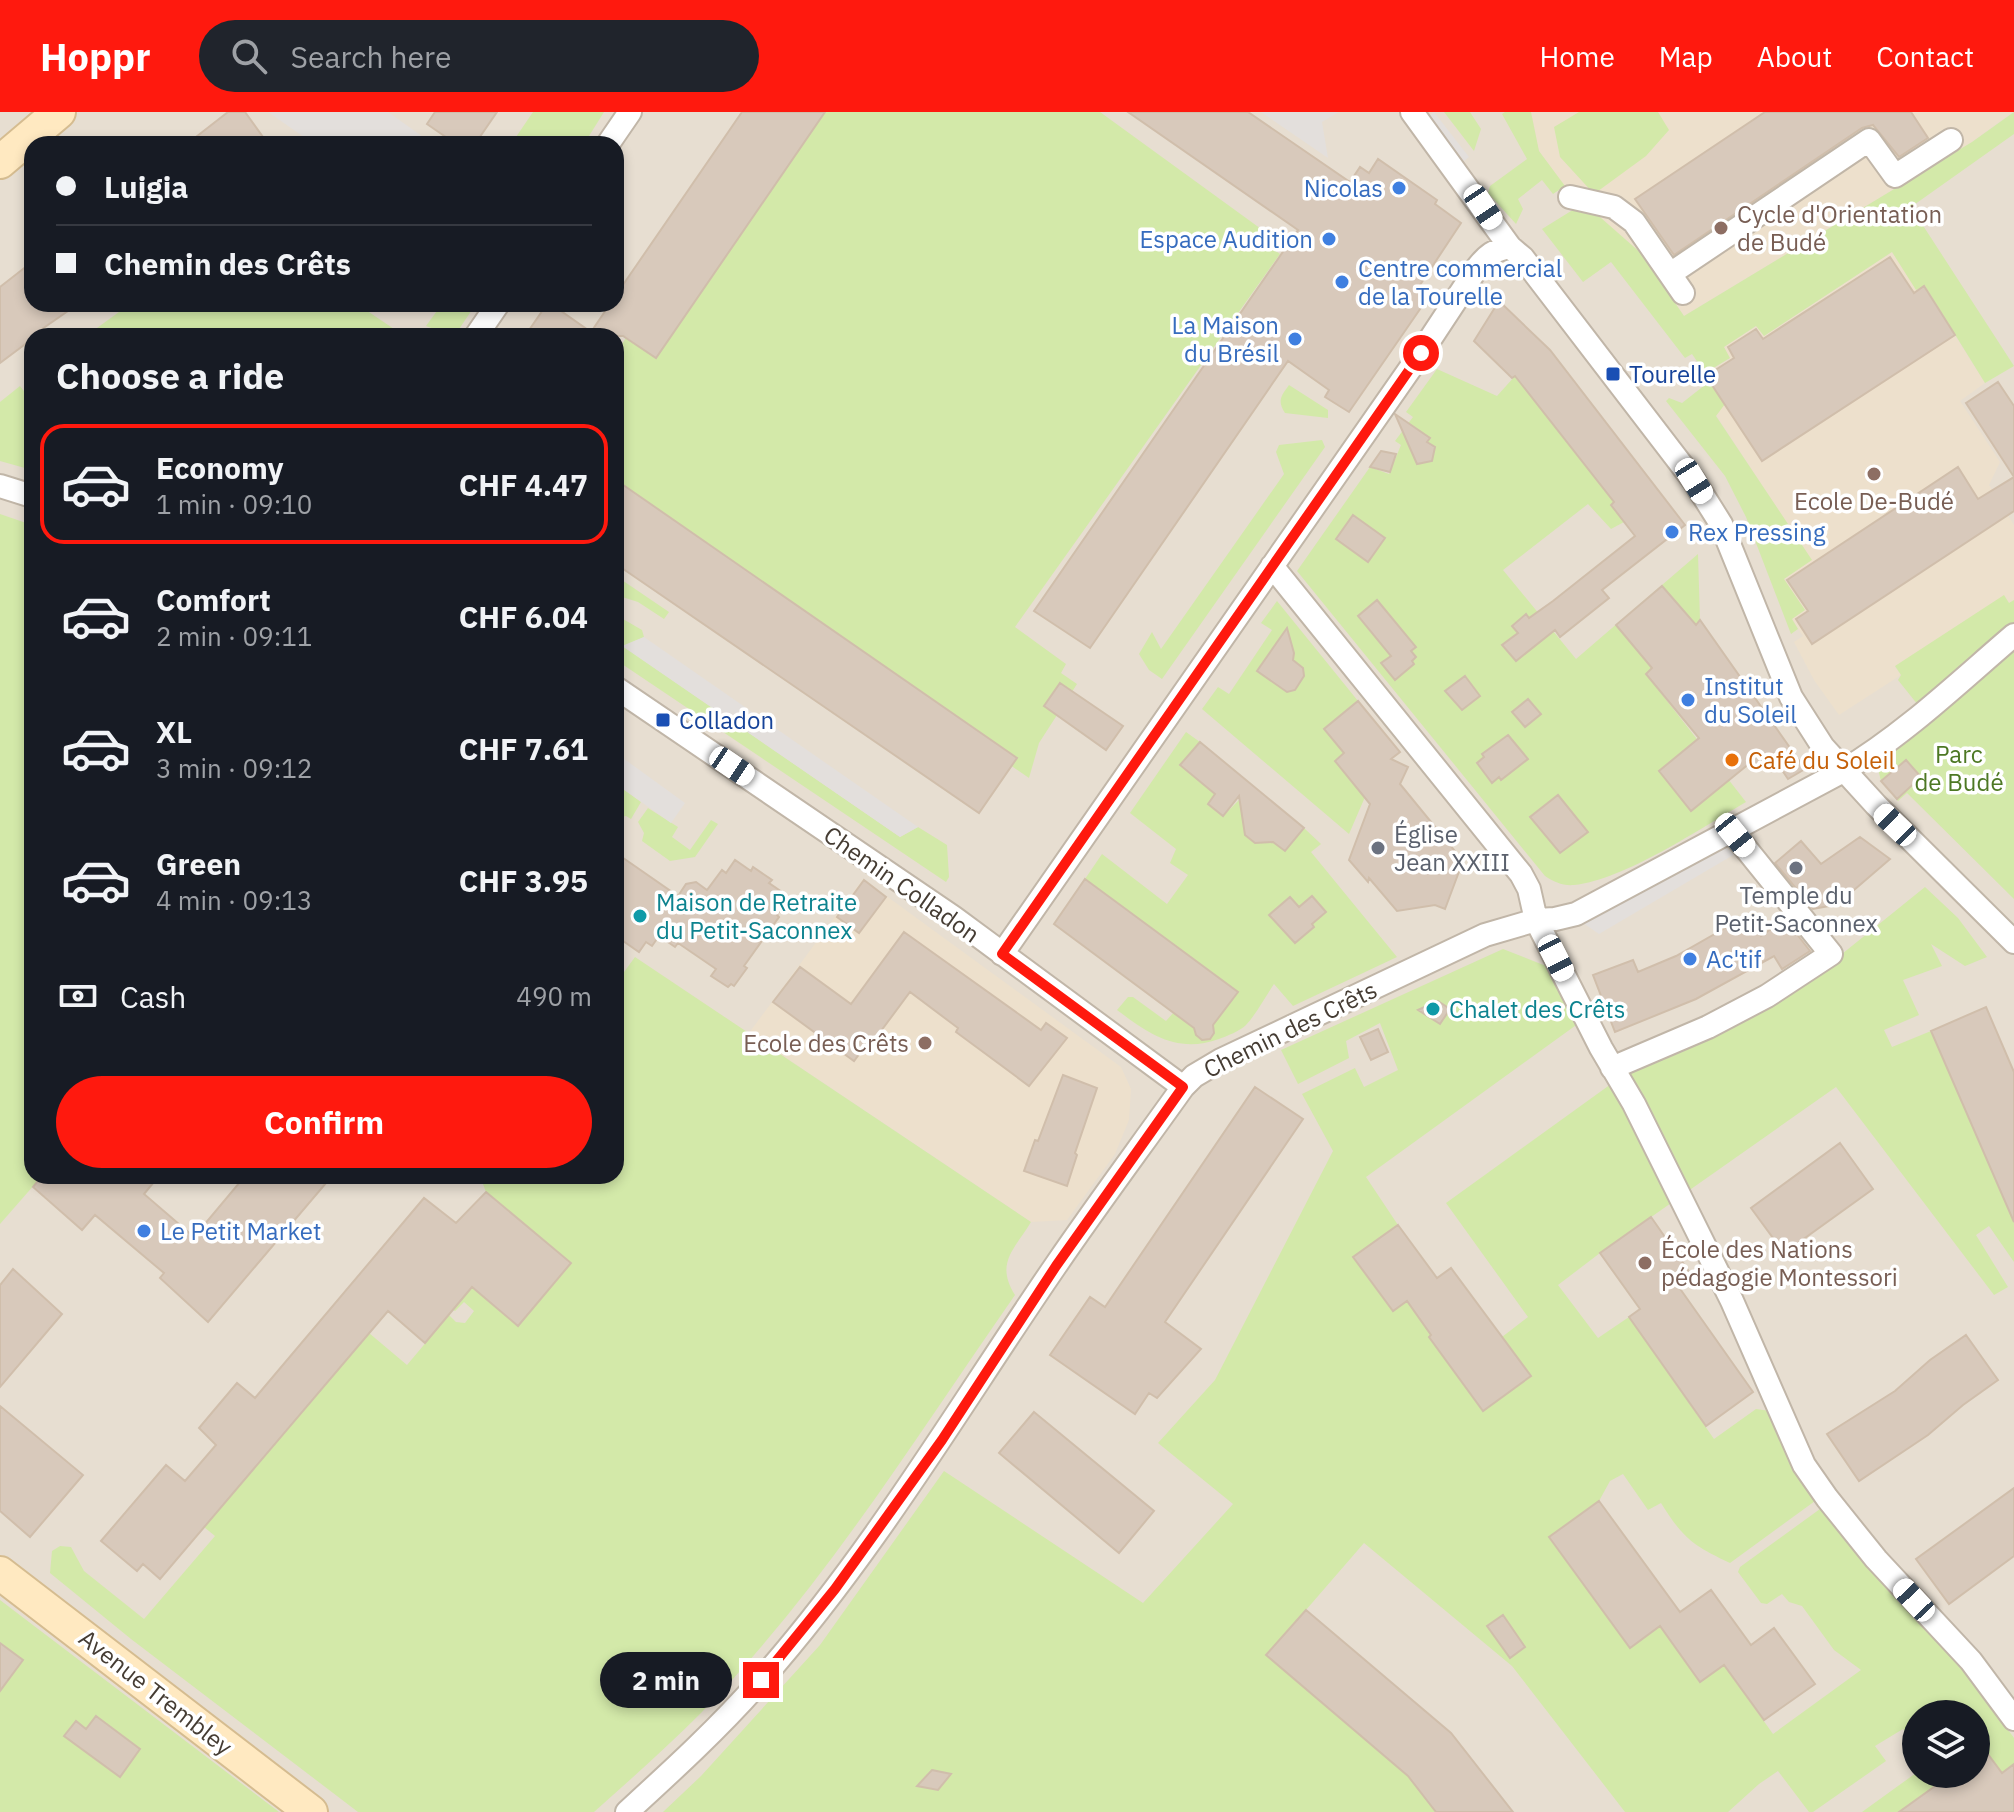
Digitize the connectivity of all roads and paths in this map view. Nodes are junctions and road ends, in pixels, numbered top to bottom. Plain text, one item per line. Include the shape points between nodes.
1 (59, 112) edge
2 (630, 112) edge
3 (1412, 112) edge
4 (31, 136) edge
5 (614, 136) edge
6 (1951, 140) dead end
7 (24, 142) edge
8 (0, 162) edge
9 (1570, 197) dead end
10 (1510, 247) junction
11 (0, 486) edge
12 (24, 494) edge
13 (1272, 566) junction
14 (2014, 635) edge
15 (624, 693) edge
16 (1843, 771) junction
17 (1731, 830) junction
18 (1536, 920) junction
19 (2014, 942) edge
20 (1002, 954) junction
21 (1612, 1068) junction
22 (1183, 1087) junction
23 (0, 1573) edge
24 (2014, 1719) edge
25 (311, 1812) edge
26 (627, 1812) edge

1 - 4 street
2 - 5 street
3 - 10 street
6 - 9 street via 1895,176 1869,140 1676,283 1634,222 1614,207
7 - 8 street
10 - 13 street via 1497,249 1477,268
10 - 16 street via 1694,481 1732,548 1791,697
11 - 12 street
13 - 18 street via 1510,859 1529,889
13 - 20 street
14 - 16 street, Chemin des Crêts via 1921,715
15 - 20 street, Chemin Colladon
16 - 17 street, Chemin des Crêts
16 - 19 street
17 - 18 street, Chemin des Crêts via 1576,914
17 - 21 street via 1831,954 1708,1027
18 - 21 street
18 - 22 street, Chemin des Crêts via 1485,935 1221,1060
20 - 22 street, Chemin Colladon
21 - 24 street via 1732,1301 1804,1465 1868,1549 1971,1661
22 - 26 street, Chemin des Crêts via 835,1589 761,1680
23 - 25 street, Avenue Trembley

